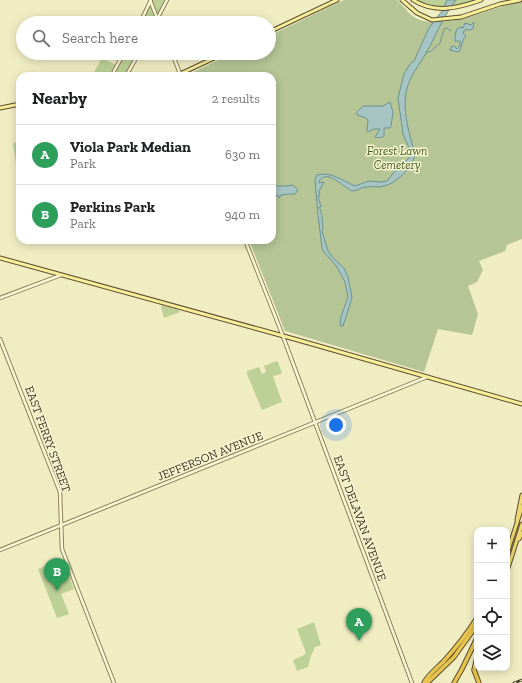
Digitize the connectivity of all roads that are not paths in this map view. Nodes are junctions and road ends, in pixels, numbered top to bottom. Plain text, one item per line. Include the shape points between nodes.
1 (150, 0) edge
2 (167, 0) edge
3 (337, 0) edge
4 (402, 0) edge
5 (413, 0) edge
6 (481, 0) edge
7 (520, 0) edge
8 (143, 16) edge
9 (156, 16) edge
10 (158, 16) edge
11 (276, 29) edge
12 (120, 60) edge
13 (135, 60) edge
14 (175, 60) edge
15 (211, 60) edge
16 (114, 72) edge
17 (128, 72) edge
18 (180, 72) edge
19 (187, 72) edge
20 (16, 105) edge
21 (0, 108) edge
22 (247, 244) edge
23 (0, 258) edge
24 (63, 274) junction
25 (0, 298) edge
26 (283, 336) junction
27 (0, 339) edge
28 (427, 377) junction
29 (522, 404) edge
30 (315, 423) junction
31 (522, 495) edge
32 (522, 507) edge
33 (517, 522) junction
34 (522, 524) edge
35 (61, 526) junction
36 (522, 533) edge
37 (510, 544) edge
38 (0, 550) edge
39 (514, 550) junction
40 (510, 563) edge
41 (474, 622) edge
42 (474, 629) edge
43 (474, 644) edge
44 (474, 671) edge
45 (454, 682) edge
46 (114, 683) edge
47 (412, 683) edge
48 (425, 683) edge
49 (479, 683) edge

1 - 8 street
1 - 9 street
2 - 10 street
3 - 11 main road
4 - 7 main road via 417,13 432,20 467,16
5 - 6 main road via 440,9 455,8
12 - 16 street
13 - 17 street
14 - 18 street
15 - 19 main road
20 - 21 main road
22 - 26 street, EAST DELAVAN AVENUE
23 - 24 main road
24 - 25 street
24 - 26 main road
26 - 28 main road
26 - 30 street, EAST DELAVAN AVENUE
27 - 35 street, EAST FERRY STREET via 60,492
28 - 29 main road
28 - 30 street, JEFFERSON AVENUE
30 - 35 street, JEFFERSON AVENUE
30 - 47 street, EAST DELAVAN AVENUE
31 - 33 highway
32 - 33 highway
33 - 37 highway
34 - 39 highway
35 - 38 street, JEFFERSON AVENUE
35 - 46 street, EAST FERRY STREET via 62,549
36 - 39 highway
39 - 40 highway
41 - 48 highway via 452,652 427,677
42 - 48 highway via 454,657
43 - 45 highway
44 - 49 highway

